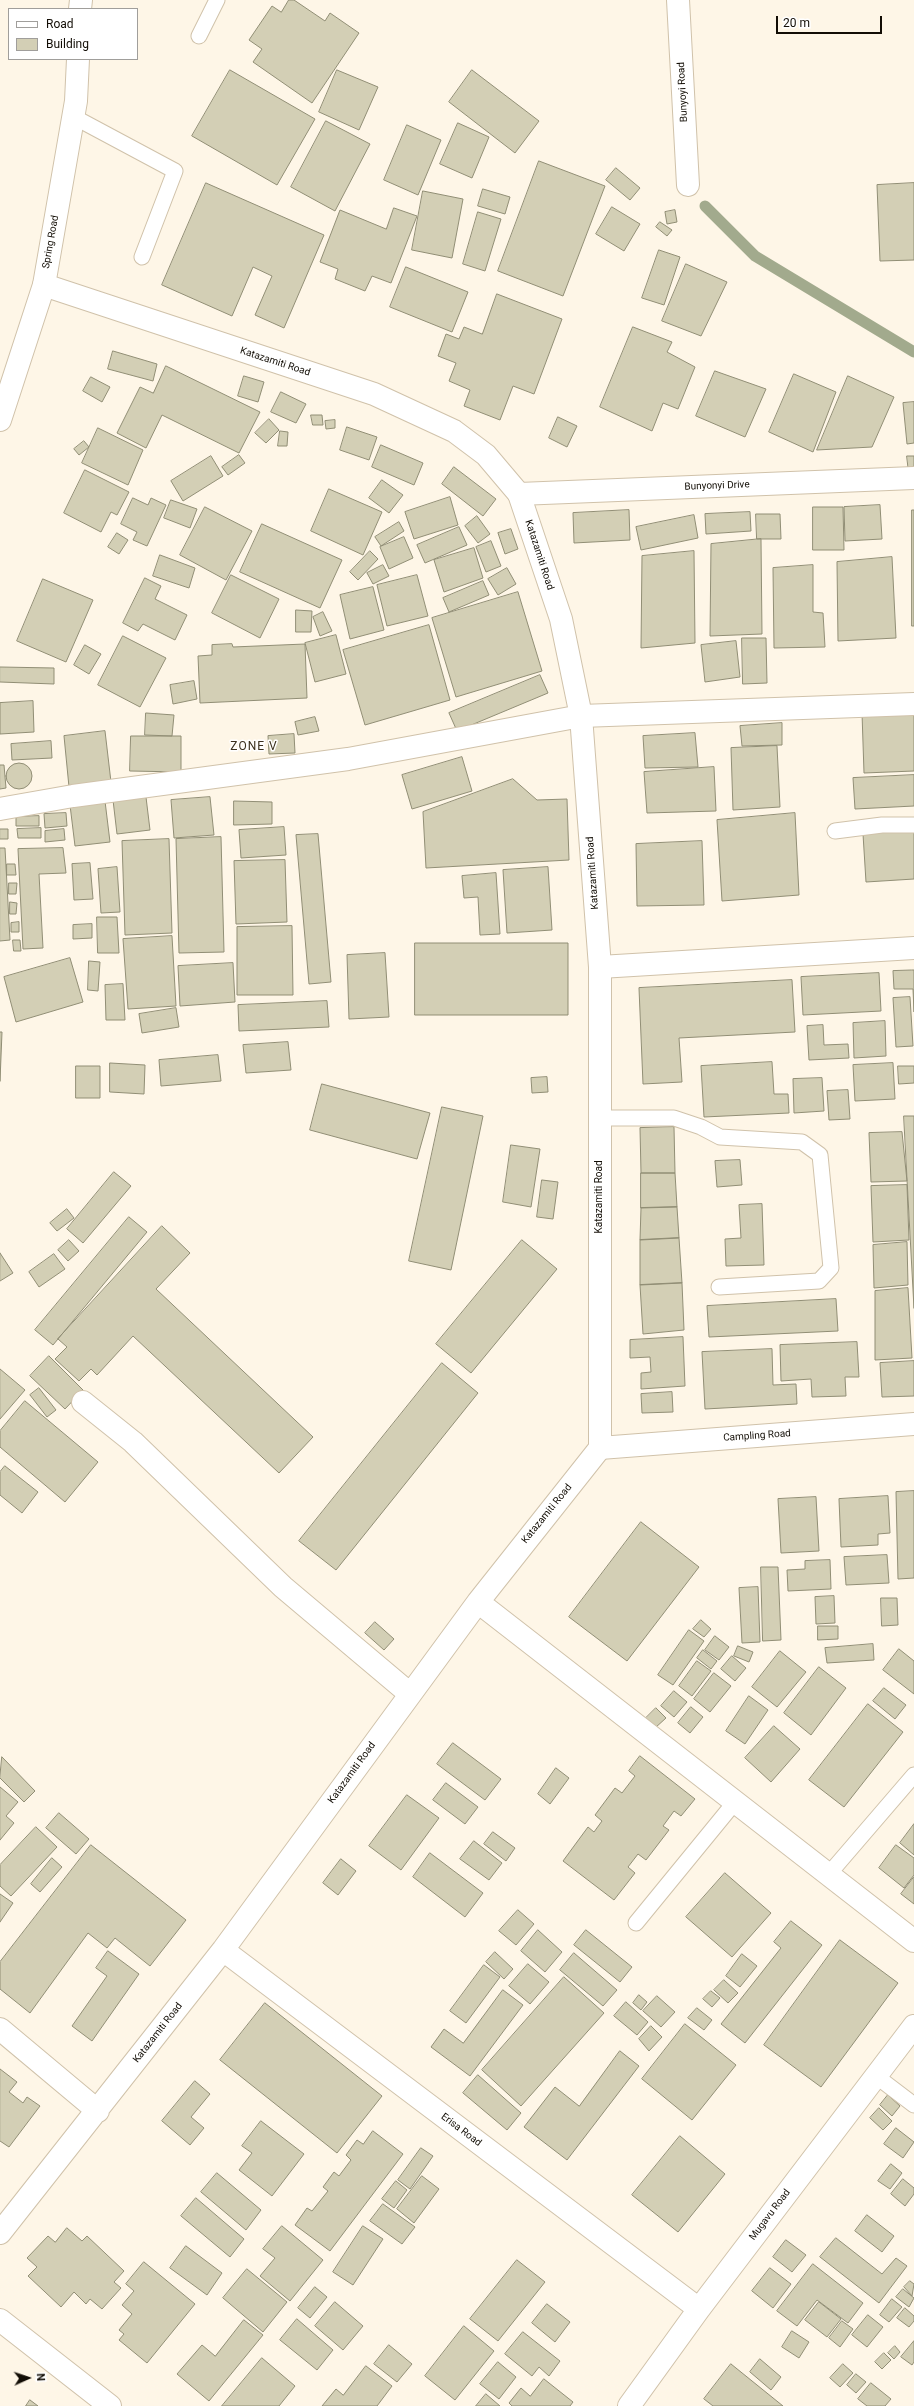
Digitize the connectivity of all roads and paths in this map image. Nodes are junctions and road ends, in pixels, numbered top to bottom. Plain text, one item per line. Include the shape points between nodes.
1 (217, 0) edge
2 (678, 0) edge
3 (199, 36) dead end
4 (78, 60) edge
5 (74, 117) junction
6 (688, 185) dead end
7 (142, 257) dead end
8 (44, 285) junction
9 (0, 420) edge
10 (914, 478) edge
11 (519, 494) junction
12 (914, 704) edge
13 (581, 716) junction
14 (0, 809) edge
15 (914, 825) edge
16 (835, 831) dead end
17 (914, 948) edge
18 (600, 967) junction
19 (598, 1118) junction
20 (719, 1287) dead end
21 (84, 1402) dead end
22 (914, 1424) edge
23 (600, 1448) junction
24 (478, 1602) junction
25 (410, 1694) junction
26 (914, 1775) edge
27 (735, 1802) junction
28 (828, 1875) junction
29 (636, 1924) dead end
30 (914, 1942) edge
31 (223, 1950) junction
32 (914, 2026) edge
33 (0, 2029) edge
34 (876, 2076) junction
35 (914, 2105) edge
36 (98, 2111) junction
37 (0, 2233) edge
38 (699, 2309) junction
39 (0, 2320) edge
40 (110, 2406) edge
41 (629, 2406) edge

1 - 3 lane
2 - 6 street, Bunyoyi Road
4 - 5 street, Spring Road
5 - 7 lane via 175,171
5 - 8 street, Spring Road
8 - 9 street, Spring Road
8 - 11 street, Katazamiti Road via 374,394 454,431 486,455
10 - 11 street, Bunyonyi Drive
11 - 13 street, Katazamiti Road via 561,619
12 - 13 street
13 - 14 street via 348,759 73,796
13 - 18 street, Katazamiti Road
15 - 16 lane
17 - 18 street
18 - 19 street, Katazamiti Road
19 - 20 lane via 674,1118 720,1137 802,1142 820,1154 831,1268 819,1281
19 - 23 street, Katazamiti Road
21 - 25 street via 133,1442 283,1587
22 - 23 street, Campling Road
23 - 24 street, Katazamiti Road
24 - 25 street, Katazamiti Road
24 - 27 street
25 - 31 street, Katazamiti Road
26 - 28 lane
27 - 28 street
27 - 29 lane
28 - 30 street
31 - 36 street, Katazamiti Road
31 - 38 street, Erisa Road
32 - 34 street, Mugavu Road
33 - 36 street
34 - 35 lane
34 - 38 street, Mugavu Road
36 - 37 street, Katazamiti Road
38 - 41 street, Mugavu Road
39 - 40 street

